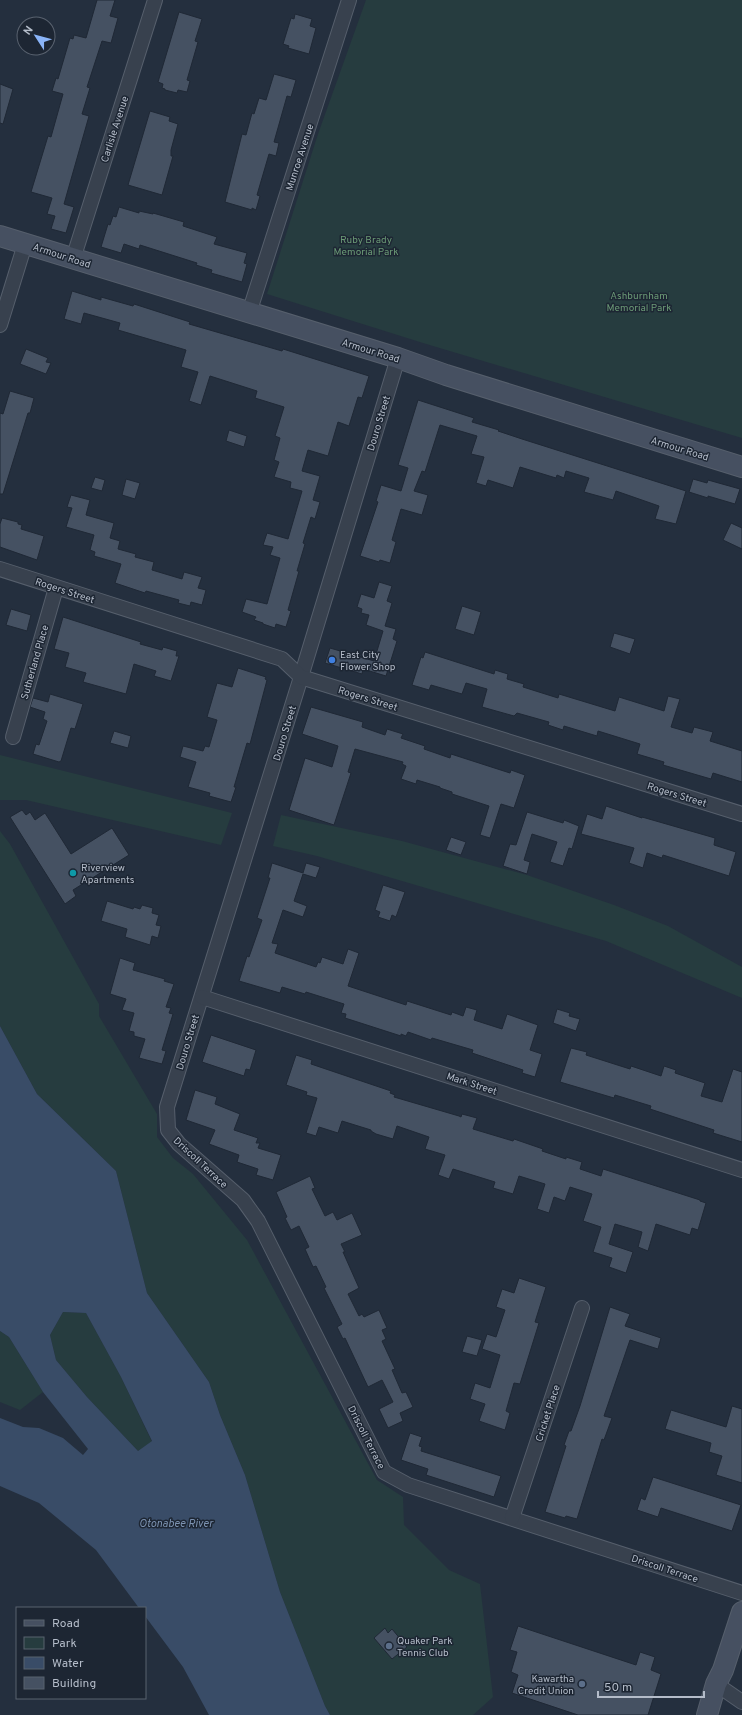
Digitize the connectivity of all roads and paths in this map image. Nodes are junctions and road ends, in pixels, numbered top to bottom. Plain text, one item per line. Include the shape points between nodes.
1 (155, 0) edge
2 (349, 0) edge
3 (0, 236) edge
4 (26, 244) junction
5 (73, 259) junction
6 (249, 313) junction
7 (0, 325) edge
8 (398, 358) junction
9 (742, 467) edge
10 (0, 569) edge
11 (56, 588) junction
12 (301, 677) junction
13 (13, 737) dead end
14 (742, 814) edge
15 (202, 997) junction
16 (167, 1107) joint
17 (742, 1170) edge
18 (582, 1308) dead end
19 (512, 1518) junction
20 (742, 1593) edge
21 (742, 1612) edge
22 (716, 1684) junction
23 (742, 1702) edge
24 (707, 1715) edge

1 - 5 street, Carlisle Avenue
2 - 6 street, Munroe Avenue
3 - 4 main road, Armour Road
4 - 5 main road, Armour Road
4 - 7 street
5 - 6 main road, Armour Road
6 - 8 main road, Armour Road
8 - 9 main road, Armour Road
8 - 12 street, Douro Street
10 - 11 street, Rogers Street
11 - 12 street, Rogers Street via 282,659
11 - 13 street, Sutherland Place
12 - 14 street, Rogers Street
12 - 15 street, Douro Street
15 - 16 street, Douro Street
15 - 17 street, Mark Street
16 - 19 street, Driscoll Terrace via 168,1130 179,1144 243,1200 258,1221 384,1472 408,1485
18 - 19 street, Cricket Place
19 - 20 street, Driscoll Terrace
21 - 22 main road
22 - 23 street
22 - 24 main road

